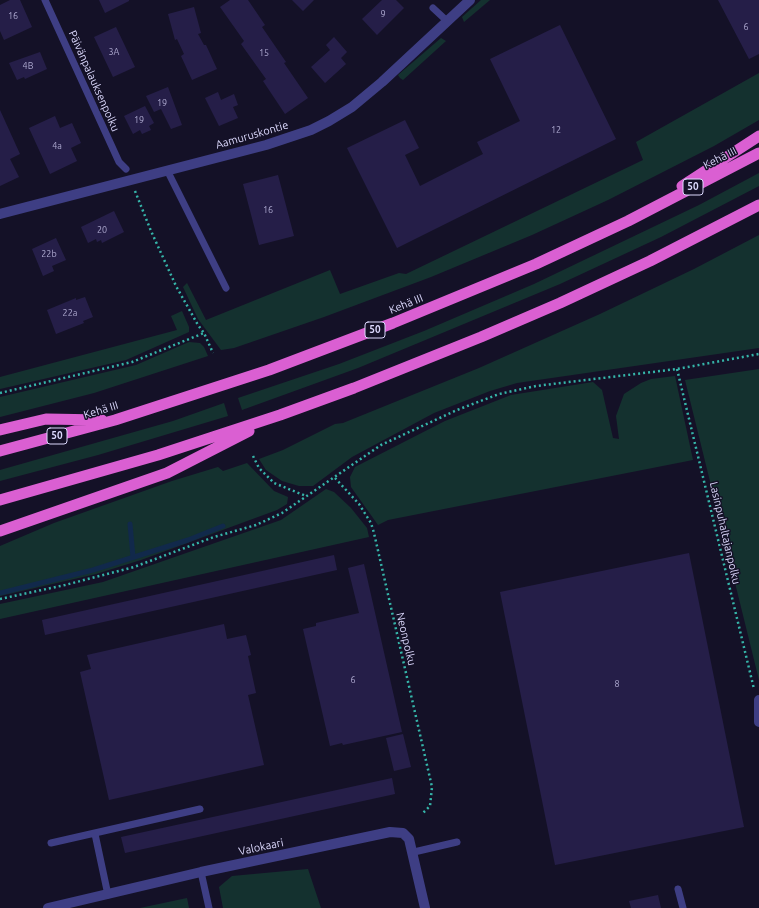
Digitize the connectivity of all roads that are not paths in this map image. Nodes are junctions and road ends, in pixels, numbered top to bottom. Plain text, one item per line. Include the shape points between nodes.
1 (45, 0) edge
2 (470, 0) edge
3 (433, 8) dead end
4 (447, 21) junction
5 (759, 136) edge
6 (759, 153) edge
7 (126, 168) dead end
8 (167, 170) junction
9 (759, 205) edge
10 (0, 214) edge
11 (628, 221) junction
12 (226, 288) dead end
13 (280, 415) junction
14 (115, 420) junction
15 (0, 430) edge
16 (0, 451) edge
17 (0, 500) edge
18 (0, 531) edge
19 (758, 700) edge
20 (759, 722) edge
21 (200, 809) dead end
22 (95, 834) junction
23 (457, 842) dead end
24 (51, 843) dead end
25 (414, 852) junction
26 (201, 872) junction
27 (678, 889) dead end
28 (108, 895) junction
29 (48, 908) edge
30 (209, 908) edge
31 (426, 908) edge
32 (683, 908) edge

1 - 7 lane, Päivänpalauksenpolku via 119,162
2 - 4 street, Aamuruskontie
3 - 4 lane
4 - 8 street, Aamuruskontie via 382,82 352,107 329,121 311,130 266,145
5 - 11 highway
6 - 11 highway, Kehä III / 50
8 - 10 street, Aamuruskontie
8 - 12 lane
9 - 13 highway via 650,261 560,303 354,388
11 - 14 highway, Kehä III / 50 via 536,264 393,323 268,370
13 - 17 highway via 151,458
13 - 18 highway via 167,473
14 - 15 highway via 46,419
14 - 16 highway, Kehä III / 50
19 - 20 street
21 - 22 lane
22 - 24 lane
22 - 28 lane
23 - 25 lane
25 - 26 street, Valokaari via 409,839 403,833 390,832
25 - 31 street, Valokaari
26 - 28 street, Valokaari
26 - 30 lane
27 - 32 lane
28 - 29 street, Valokaari

